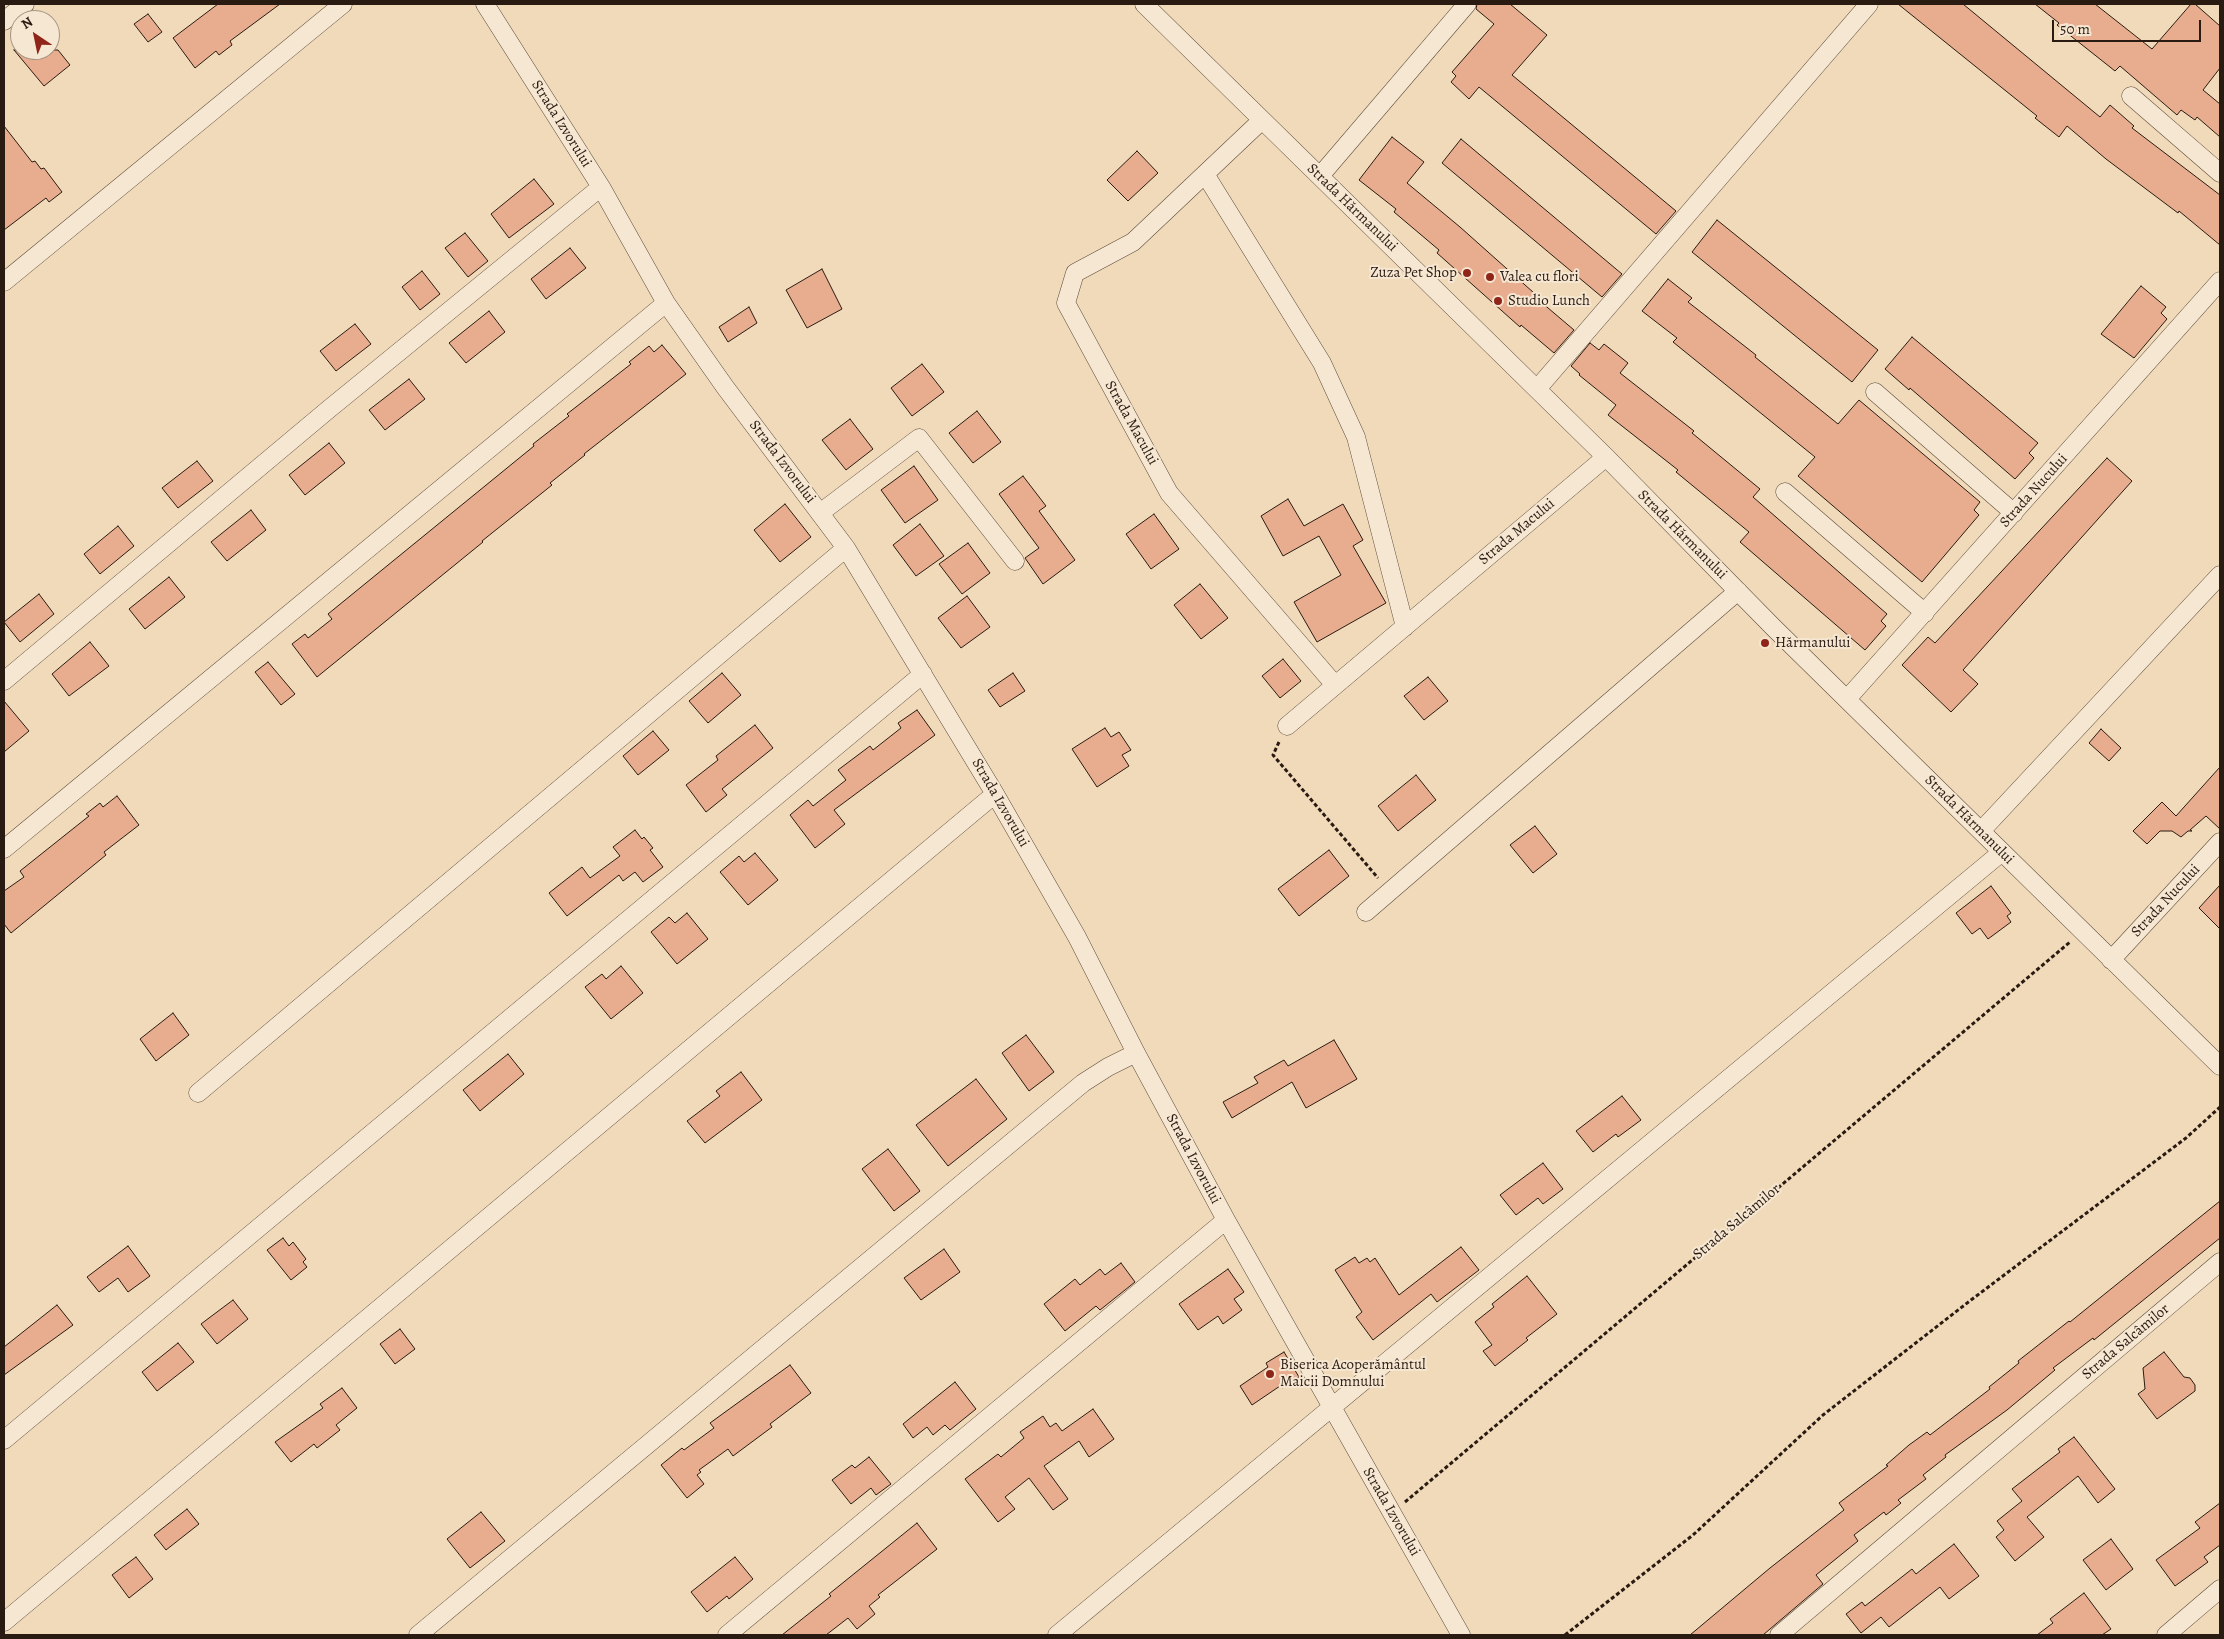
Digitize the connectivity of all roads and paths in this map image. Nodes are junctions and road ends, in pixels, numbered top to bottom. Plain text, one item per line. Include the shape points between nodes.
1 (25, 4) edge
2 (344, 4) edge
3 (485, 4) edge
4 (1144, 4) edge
5 (1466, 4) edge
6 (1869, 4) edge
7 (4, 21) edge
8 (2131, 96) dead end
9 (1262, 120) junction
10 (2220, 173) edge
11 (1205, 174) junction
12 (1320, 176) junction
13 (601, 187) junction
14 (2220, 281) edge
15 (4, 282) edge
16 (666, 303) junction
17 (1537, 390) junction
18 (1875, 392) dead end
19 (1606, 457) junction
20 (1785, 492) dead end
21 (820, 513) junction
22 (2014, 513) junction
23 (846, 548) junction
24 (1015, 561) dead end
25 (2220, 575) edge
26 (1738, 591) junction
27 (1925, 613) junction
28 (1405, 627) junction
29 (922, 674) junction
30 (4, 681) edge
31 (1336, 685) junction
32 (1847, 699) junction
33 (1287, 726) joint
34 (995, 794) junction
35 (1981, 831) junction
36 (2220, 842) edge
37 (4, 849) edge
38 (2002, 852) junction
39 (1389, 891) junction
40 (1366, 912) dead end
41 (2083, 931) junction
42 (2112, 960) junction
43 (1136, 1053) junction
44 (2220, 1066) edge
45 (198, 1093) dead end
46 (2220, 1107) edge
47 (1226, 1220) junction
48 (2220, 1262) edge
49 (1331, 1409) junction
50 (4, 1440) edge
51 (1392, 1513) junction
52 (2220, 1589) edge
53 (4, 1622) edge
54 (418, 1635) edge
55 (728, 1635) edge
56 (1057, 1635) edge
57 (1461, 1635) edge
58 (1565, 1635) edge
59 (1779, 1635) edge
60 (2166, 1635) edge

1 - 7 street
2 - 15 street
3 - 13 street, Strada Izvorului
4 - 9 street, Strada Hărmanului
5 - 12 street
6 - 17 street
8 - 10 street
9 - 11 street, Strada Macului
9 - 12 street, Strada Hărmanului
11 - 28 street via 1322,363 1352,429
11 - 31 street, Strada Macului via 1133,242 1075,273 1066,303 1169,493
12 - 17 street, Strada Hărmanului
13 - 16 street, Strada Izvorului
13 - 30 street
14 - 22 street, Strada Nucului
16 - 21 street, Strada Izvorului
16 - 37 street
17 - 19 street, Strada Hărmanului
18 - 22 street
19 - 26 street, Strada Hărmanului
19 - 28 street, Strada Macului
20 - 27 street
21 - 23 street, Strada Izvorului
21 - 24 street via 919,438
22 - 27 street, Strada Nucului
23 - 29 street, Strada Izvorului
23 - 45 street
25 - 35 street
26 - 32 street, Strada Hărmanului
26 - 39 street
27 - 32 street, Strada Nucului
28 - 31 street, Strada Macului
29 - 34 street, Strada Izvorului
29 - 50 street
31 - 33 street, Strada Macului
32 - 35 street, Strada Hărmanului
33 - 39 path via 1273,754
34 - 43 street, Strada Izvorului via 1077,937
34 - 53 street
35 - 38 street, Strada Hărmanului
36 - 42 street, Strada Nucului
38 - 41 street, Strada Hărmanului
38 - 49 street
39 - 40 street
41 - 42 street, Strada Hărmanului
41 - 51 path, Strada Salcâmilor
42 - 44 street, Strada Hărmanului
43 - 47 street, Strada Izvorului
43 - 54 street via 1083,1083
46 - 58 path via 2186,1138 1823,1415 1693,1536
47 - 49 street, Strada Izvorului
47 - 55 street
48 - 59 street, Strada Salcâmilor
49 - 51 street, Strada Izvorului
49 - 56 street
51 - 57 street, Strada Izvorului
52 - 60 street

